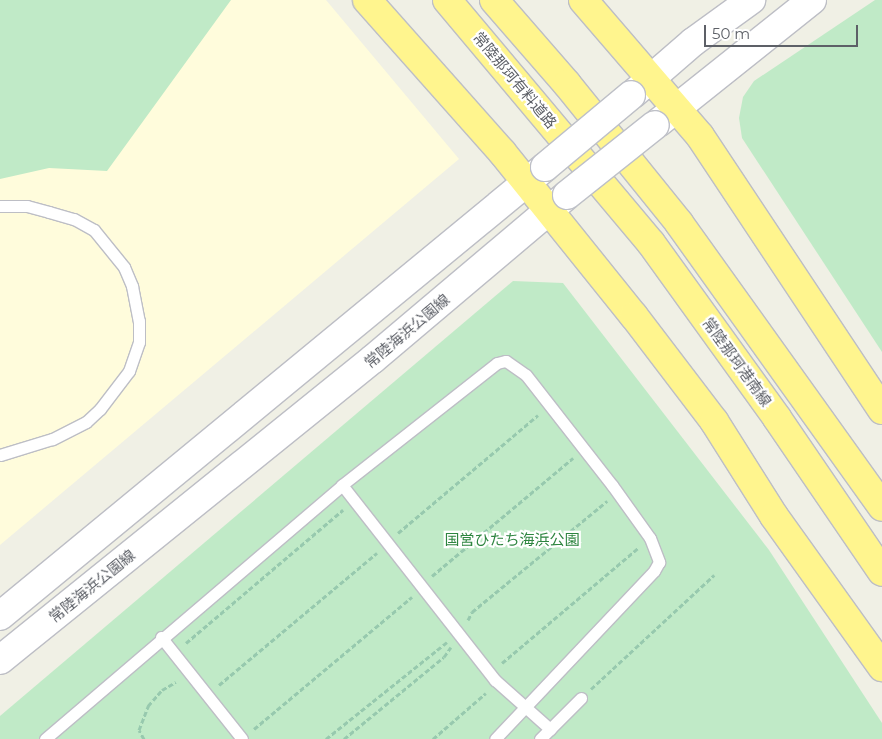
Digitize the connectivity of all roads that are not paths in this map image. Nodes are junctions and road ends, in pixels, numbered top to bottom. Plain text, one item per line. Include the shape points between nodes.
1 (367, 0) edge
2 (446, 0) edge
3 (494, 0) edge
4 (583, 0) edge
5 (751, 0) edge
6 (812, 0) edge
7 (641, 86) junction
8 (677, 108) junction
9 (582, 160) joint
10 (536, 175) junction
11 (559, 203) junction
12 (0, 206) edge
13 (882, 410) edge
14 (0, 455) edge
15 (342, 485) junction
16 (882, 507) edge
17 (882, 572) edge
18 (0, 616) edge
19 (161, 637) junction
20 (0, 660) edge
21 (882, 667) edge
22 (581, 698) road end
23 (525, 704) junction
24 (550, 729) junction
25 (59, 734) edge
26 (45, 739) edge
27 (242, 739) edge
28 (495, 739) edge
29 (540, 739) edge

1 - 10 highway
2 - 9 highway, 常陸那珂有料道路
3 - 16 highway via 679,223
4 - 7 highway
5 - 7 main road
6 - 8 main road, 常陸海浜公園線
7 - 8 highway
7 - 10 main road, bridge
8 - 11 main road, 常陸海浜公園線, bridge
8 - 13 highway via 823,316
9 - 17 highway, 常陸那珂港南線 via 651,243 777,418
10 - 11 highway
10 - 18 main road
11 - 20 main road, 常陸海浜公園線 via 373,359
11 - 21 highway via 714,421 774,516
12 - 14 lane via 27,206 74,219 94,230 124,267 132,286 139,321 139,342 129,371 86,422 52,438
15 - 19 lane
15 - 23 lane via 495,680
15 - 23 lane via 497,363 506,361 526,375 650,538 659,562 654,571
19 - 25 lane
19 - 27 lane
22 - 24 lane
23 - 24 lane
23 - 28 lane
24 - 29 lane
25 - 26 lane

